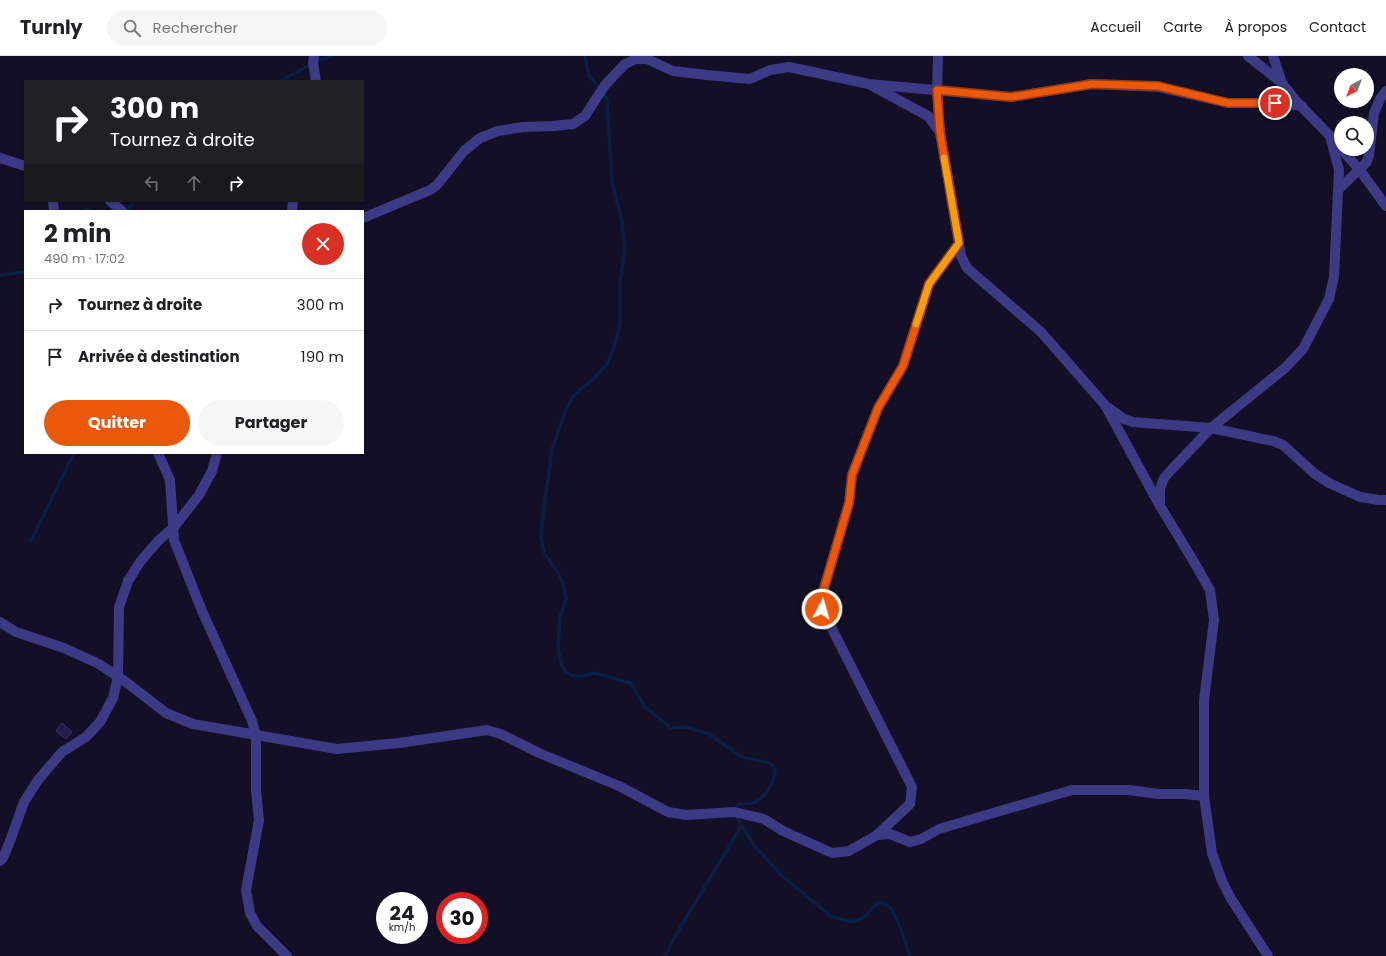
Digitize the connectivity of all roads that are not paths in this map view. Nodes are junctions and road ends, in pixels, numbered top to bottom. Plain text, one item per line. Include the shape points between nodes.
1 (314, 56) edge
2 (938, 56) edge
3 (1248, 56) edge
4 (1273, 56) edge
5 (316, 80) edge
6 (1282, 83) junction
7 (869, 84) junction
8 (937, 90) junction
9 (1386, 91) edge
10 (1302, 106) junction
11 (940, 132) junction
12 (1330, 136) junction
13 (1334, 141) edge
14 (1347, 156) edge
15 (0, 158) edge
16 (24, 166) edge
17 (1359, 169) junction
18 (1338, 190) junction
19 (111, 202) edge
20 (1386, 206) edge
21 (121, 210) edge
22 (364, 218) edge
23 (959, 243) junction
24 (1105, 405) junction
25 (1211, 428) junction
26 (158, 454) edge
27 (216, 454) edge
28 (1386, 500) edge
29 (1160, 506) junction
30 (174, 527) junction
31 (0, 622) edge
32 (118, 677) junction
33 (256, 735) junction
34 (1204, 796) junction
35 (877, 835) junction
36 (0, 861) edge
37 (287, 956) edge
38 (1268, 956) edge

1 - 5 street
2 - 8 street
3 - 6 street
4 - 6 street
6 - 10 street
7 - 8 street
7 - 11 street via 928,116
7 - 22 street via 789,67 770,70 750,79 687,73 636,59 625,64 605,85 585,116 573,124 510,129 480,138 464,151 430,190
8 - 10 street via 1011,97 1092,84 1158,86 1228,103
8 - 11 street
9 - 17 street via 1374,113 1370,156
10 - 12 street
11 - 23 street
12 - 13 street
12 - 18 street via 1339,170
14 - 17 street
15 - 16 street
17 - 18 street
17 - 20 street
18 - 25 street via 1334,277 1330,299 1303,349 1285,368
19 - 21 street
23 - 24 street via 961,256 967,268 1041,332
23 - 35 street via 929,284 903,366 878,408 852,475 849,503 823,592 822,609 912,787 910,804
24 - 25 street via 1124,419 1133,422
24 - 29 street
25 - 28 street via 1283,445 1329,483 1360,497
25 - 29 street via 1164,478 1160,489
26 - 30 street via 170,480
27 - 30 street via 212,471 199,495
29 - 34 street via 1210,590 1214,620 1204,700
30 - 32 street via 140,562 128,581 119,607
30 - 33 street via 174,540
31 - 32 street via 16,632 64,648 99,664
32 - 33 street via 166,713 193,724
32 - 36 street via 113,698 100,722 86,737 62,752 38,780 24,802
33 - 35 street via 337,748 399,743 487,730 619,786 668,812 686,815 734,812 764,819 783,831 832,853 849,851
33 - 37 street via 256,790 260,820 246,890 250,913 257,926
34 - 35 street via 1129,790 1072,790 939,829 910,842 890,834
34 - 38 street via 1212,853 1222,881

